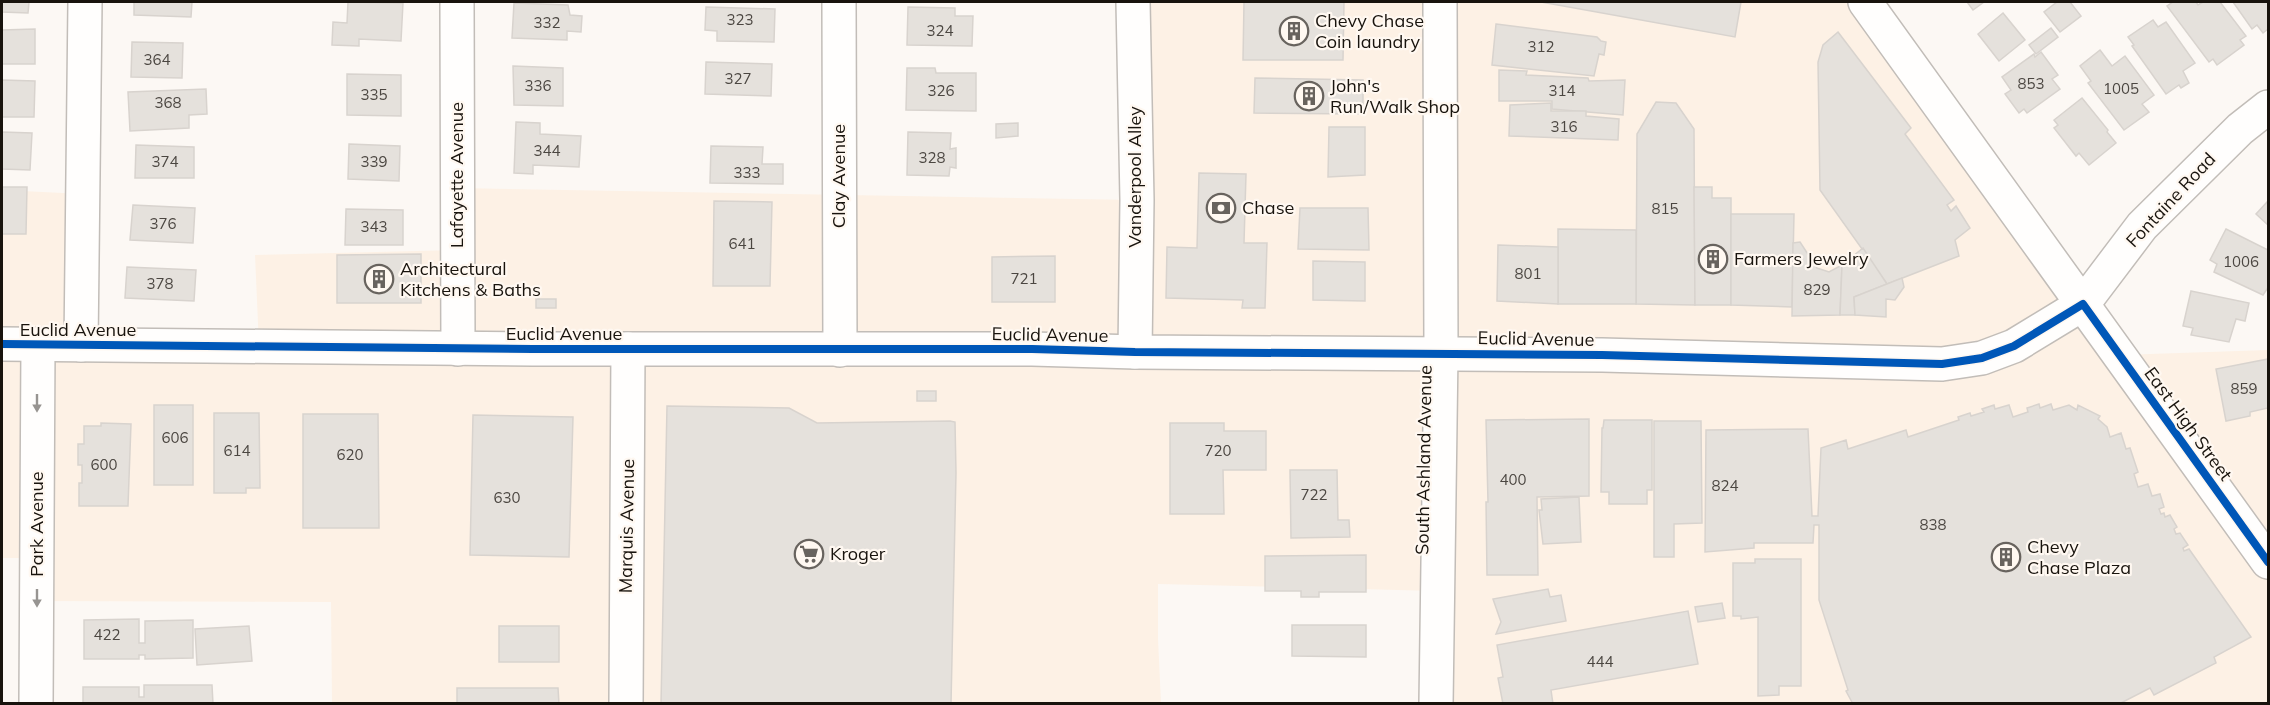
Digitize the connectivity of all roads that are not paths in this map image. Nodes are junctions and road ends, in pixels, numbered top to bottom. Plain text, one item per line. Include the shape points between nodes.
1 (86, 2) edge
2 (457, 2) edge
3 (839, 2) edge
4 (1133, 2) edge
5 (1440, 2) edge
6 (1865, 2) edge
7 (2268, 107) edge
8 (2083, 304) junction
9 (2, 344) edge
10 (38, 345) junction
11 (81, 345) junction
12 (458, 348) junction
13 (628, 349) junction
14 (840, 350) junction
15 (1135, 352) junction
16 (1441, 353) junction
17 (2268, 562) edge
18 (36, 704) edge
19 (626, 704) edge
20 (1436, 704) edge

1 - 11 street
2 - 12 street, Lafayette Avenue
3 - 14 street, Clay Avenue
4 - 15 street, Vanderpool Alley
5 - 16 street, South Ashland Avenue
6 - 8 street, East High Street
7 - 8 street, Fontaine Road via 2240,129 2142,226
8 - 16 street, Euclid Avenue via 2014,346 1982,358 1942,364
8 - 17 street, East High Street
9 - 10 street, Euclid Avenue
10 - 11 street, Euclid Avenue
10 -> 18 street, Park Avenue
11 - 12 street, Euclid Avenue
12 - 13 street, Euclid Avenue
13 - 14 street, Euclid Avenue
13 - 19 street, Marquis Avenue
14 - 15 street, Euclid Avenue
15 - 16 street, Euclid Avenue
16 - 20 street, South Ashland Avenue

